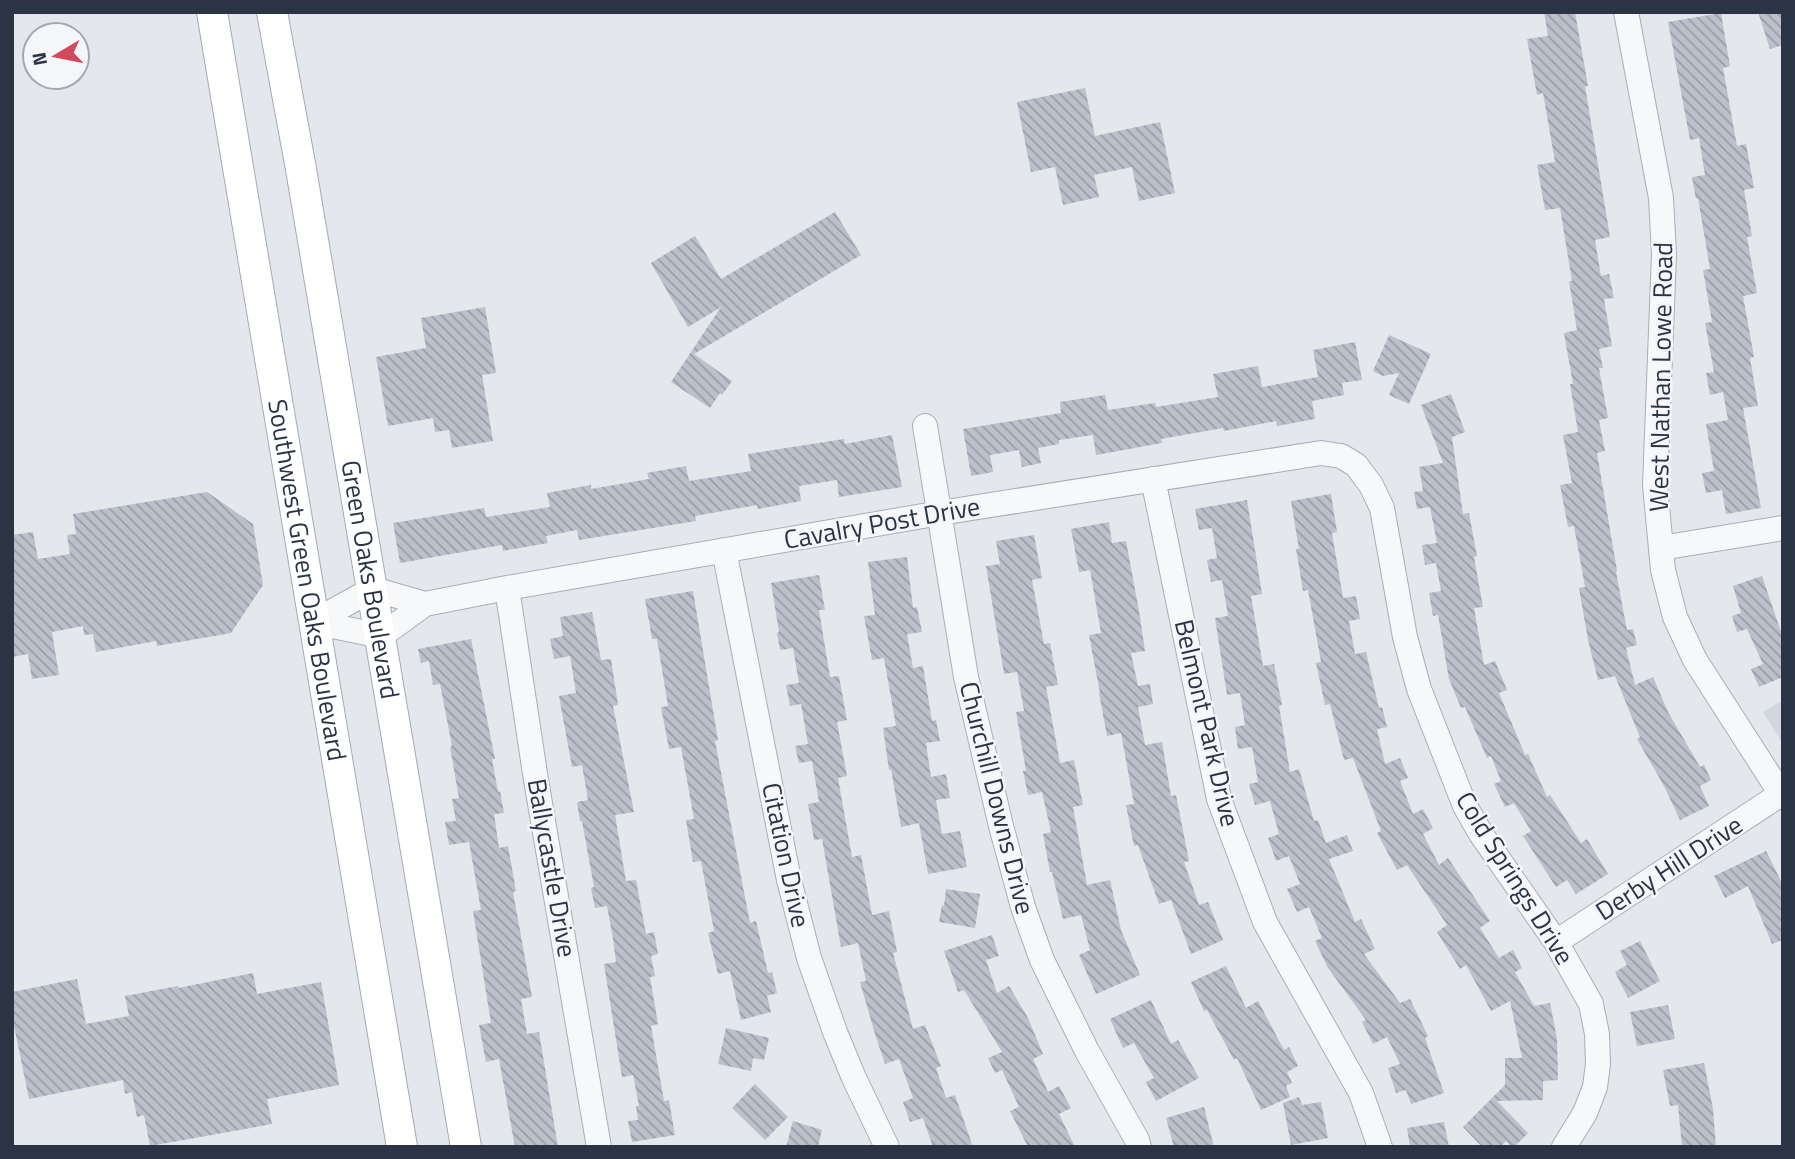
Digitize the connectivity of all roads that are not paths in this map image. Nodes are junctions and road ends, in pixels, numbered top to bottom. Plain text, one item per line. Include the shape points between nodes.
1 (212, 12) edge
2 (272, 12) edge
3 (1626, 12) edge
4 (925, 426) dead end
5 (1341, 456) joint
6 (1153, 479) junction
7 (940, 513) junction
8 (1783, 528) edge
9 (1661, 548) junction
10 (724, 550) junction
11 (507, 588) junction
12 (373, 589) junction
13 (425, 604) junction
14 (313, 622) junction
15 (381, 636) junction
16 (1782, 796) edge
17 (1556, 942) junction
18 (402, 1147) edge
19 (466, 1147) edge
20 (599, 1147) edge
21 (887, 1147) edge
22 (1139, 1147) edge
23 (1380, 1147) edge
24 (1564, 1147) edge

1 - 14 main road, Southwest Green Oaks Boulevard
2 - 12 main road, Green Oaks Boulevard
3 - 9 street, West Nathan Lowe Road via 1661,198 1664,254 1655,485
4 - 7 street, Churchill Downs Drive
5 - 6 street, Cavalry Post Drive via 1321,453
5 - 17 street, Cold Springs Drive via 1356,465 1382,508 1419,689 1465,806
6 - 7 street, Cavalry Post Drive
6 - 23 street, Belmont Park Drive via 1219,799 1265,922 1361,1093
7 - 10 street, Cavalry Post Drive
7 - 22 street, Churchill Downs Drive via 966,677 1023,907 1042,960
8 - 9 street
9 - 16 street, West Nathan Lowe Road via 1675,617 1695,660
10 - 11 street, Cavalry Post Drive
10 - 21 street, Citation Drive via 789,880 809,958 844,1055
11 - 13 street, Cavalry Post Drive
11 - 20 street, Ballycastle Drive
12 - 13 street, Cavalry Post Drive
12 - 14 street
12 - 15 main road, Green Oaks Boulevard
13 - 15 street, Cavalry Post Drive
14 - 15 street
14 - 18 main road, Southwest Green Oaks Boulevard
15 - 19 main road, Green Oaks Boulevard
16 - 17 street, Derby Hill Drive
17 - 24 street, Cold Springs Drive via 1591,1004 1597,1034 1595,1087

